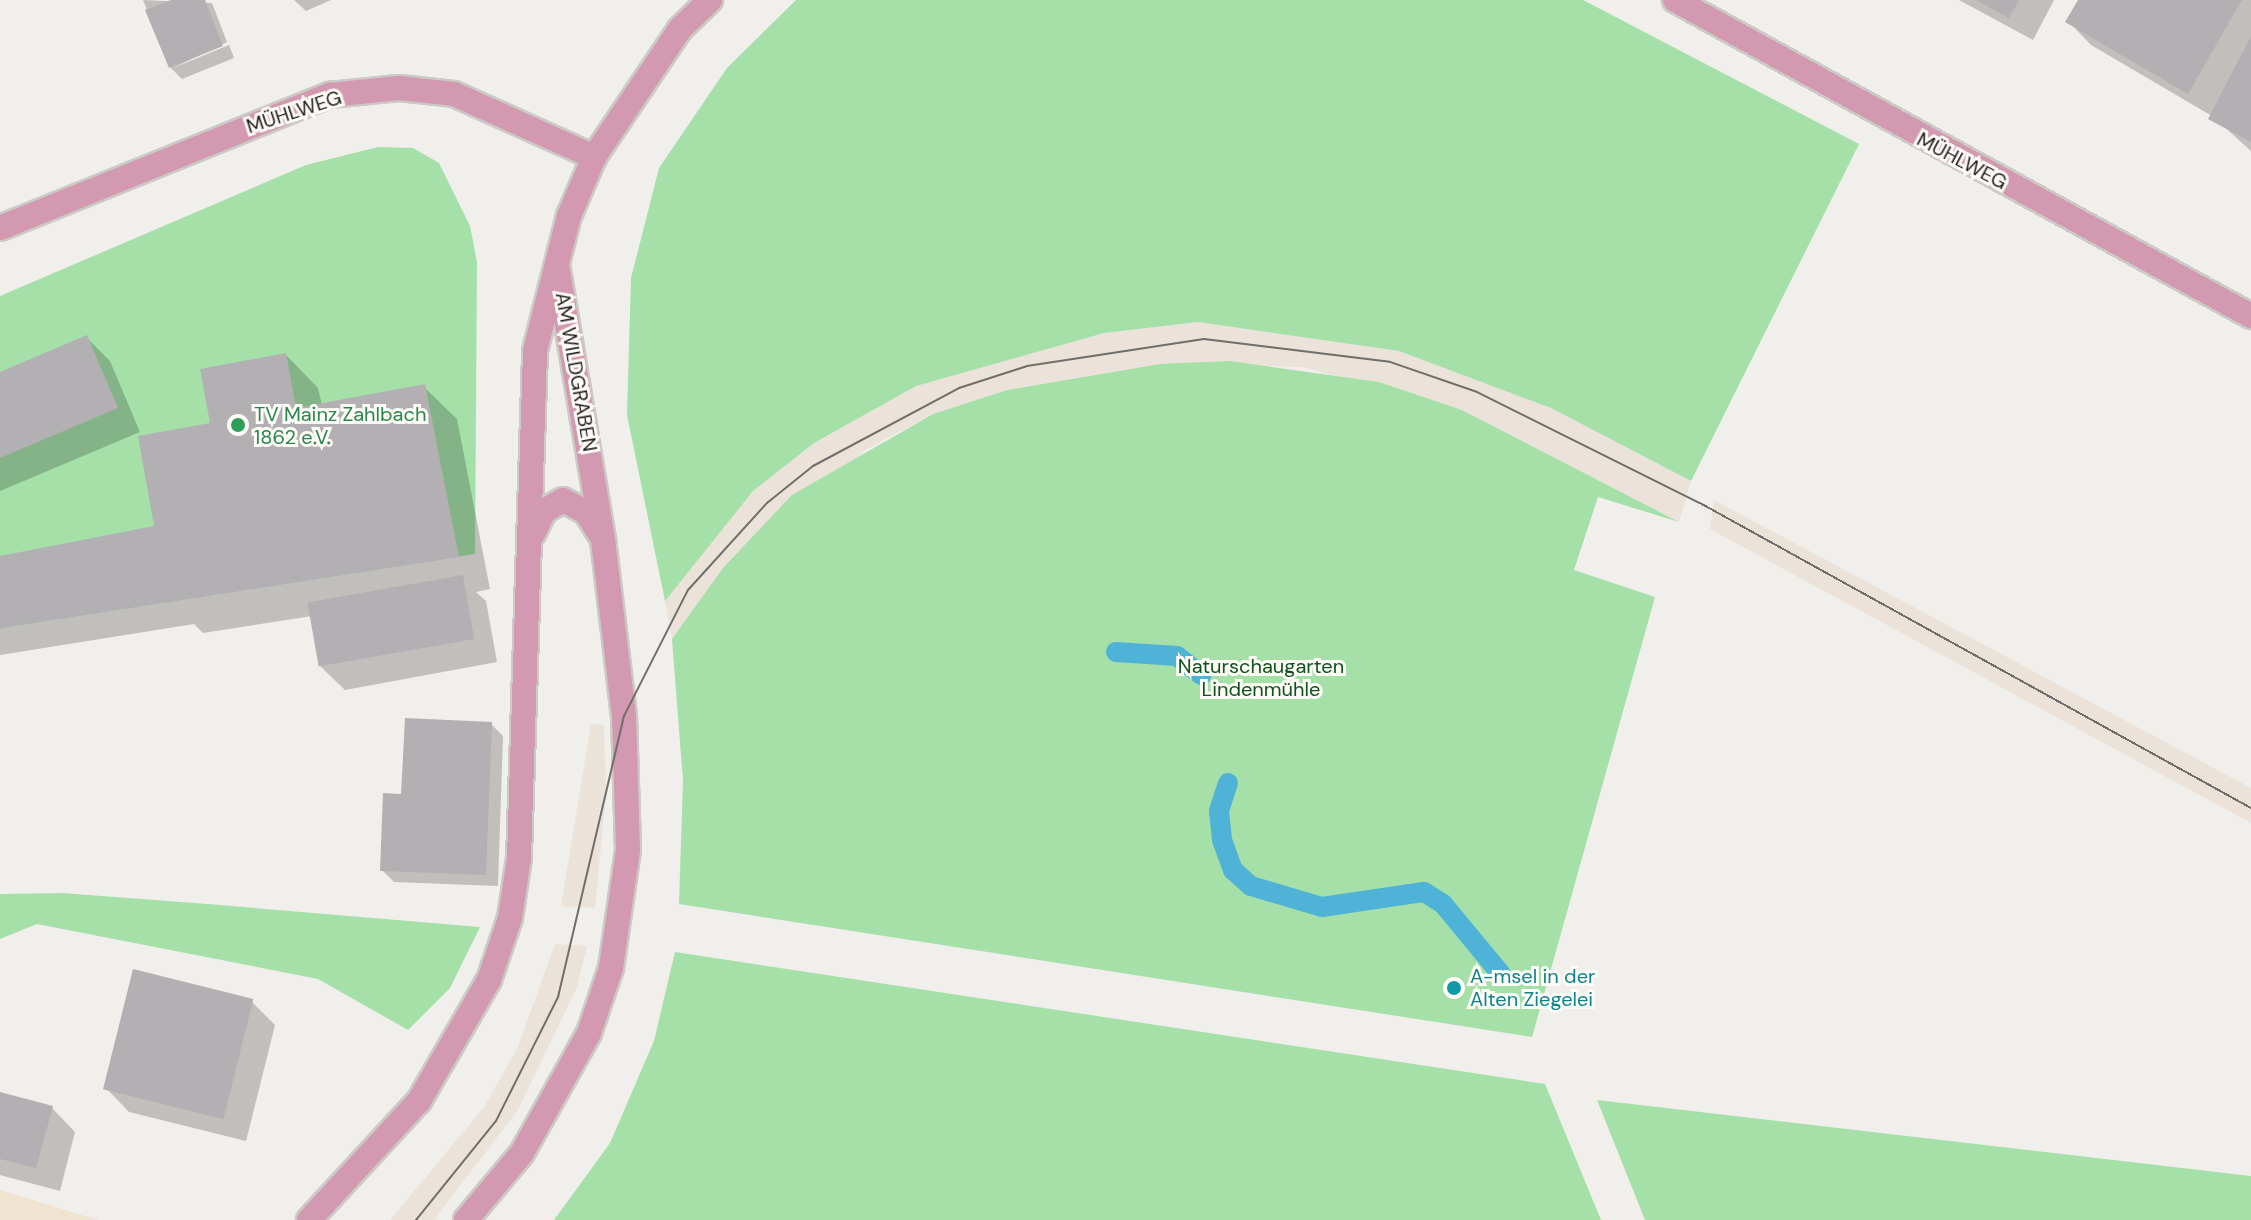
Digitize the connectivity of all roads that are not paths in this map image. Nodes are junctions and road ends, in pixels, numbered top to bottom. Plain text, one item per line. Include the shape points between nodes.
1 (710, 0) edge
2 (1675, 0) edge
3 (594, 157) junction
4 (0, 228) edge
5 (556, 265) junction
6 (2251, 316) edge
7 (603, 539) junction
8 (530, 540) junction
9 (309, 1220) edge
10 (466, 1220) edge

1 - 3 street via 680,29
2 - 6 street, MÜHLWEG
3 - 4 street, MÜHLWEG via 454,94 399,88 330,95
3 - 5 street
5 - 7 street, AM WILDGRABEN
5 - 8 street, AM WILDGRABEN via 535,351
7 - 8 street via 586,512 563,500 544,511
7 - 10 street, AM WILDGRABEN via 629,782 613,954 589,1033 558,1092 522,1153
8 - 9 street, AM WILDGRABEN via 519,858 510,918 489,980 419,1101

